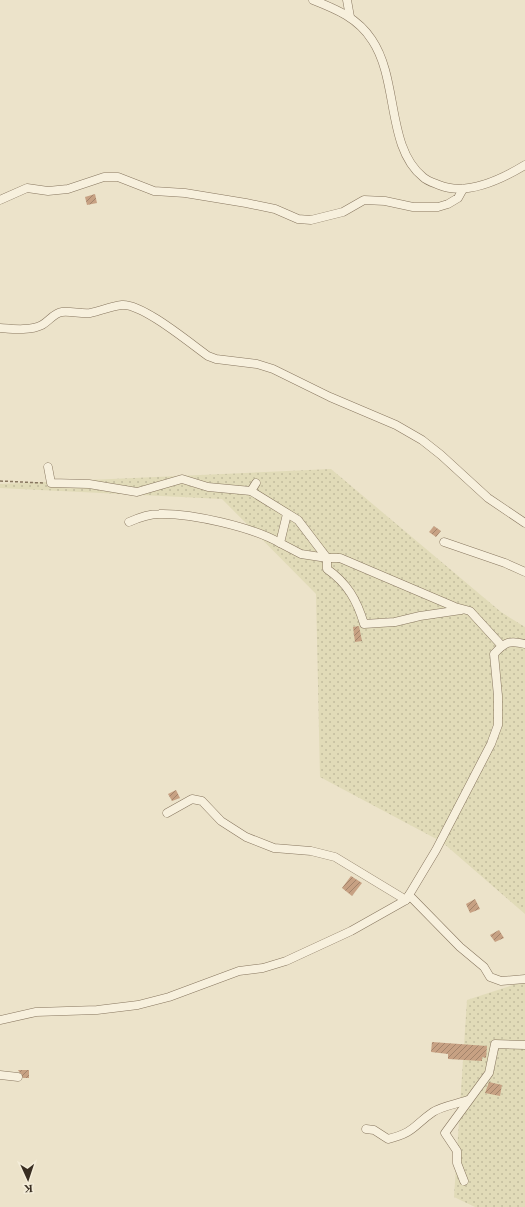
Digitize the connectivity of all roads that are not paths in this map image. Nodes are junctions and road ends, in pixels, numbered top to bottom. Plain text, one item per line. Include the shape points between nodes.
1 (313, 0) edge
2 (347, 0) edge
3 (350, 16) junction
4 (525, 164) edge
5 (463, 189) junction
6 (0, 200) edge
7 (0, 328) edge
8 (48, 467) dead end
9 (256, 483) dead end
10 (251, 491) junction
11 (287, 514) junction
12 (129, 522) dead end
13 (525, 523) edge
14 (444, 542) dead end
15 (280, 543) junction
16 (327, 558) junction
17 (525, 572) edge
18 (464, 610) junction
19 (525, 644) edge
20 (502, 646) junction
21 (167, 813) dead end
22 (408, 898) junction
23 (525, 979) edge
24 (0, 1020) edge
25 (525, 1044) edge
26 (0, 1076) edge
27 (18, 1078) dead end
28 (468, 1100) junction
29 (366, 1128) dead end
30 (464, 1181) dead end

1 - 3 street
2 - 3 street
3 - 5 street via 372,39 384,64 400,138 414,169 424,179 446,188
4 - 5 street via 512,173
5 - 6 street via 458,198 438,207 413,207 364,200 343,212 311,220 298,219 274,209 246,203 185,193 154,191 118,177 104,177 68,189 48,191 27,188
7 - 13 street via 32,328 63,312 90,313 124,305 138,308 208,356 273,369 396,425 441,454 488,498
8 - 10 street via 51,483 100,485 137,492 182,479 208,487
9 - 10 street
10 - 11 street
11 - 15 street
11 - 16 street via 298,520
12 - 15 street via 157,514 187,515 268,536
14 - 17 street
15 - 16 street via 301,554
16 - 18 street via 340,558
16 - 18 street via 327,569 351,591 364,624 395,622
18 - 20 street via 470,611
19 - 20 street via 512,641
20 - 22 street via 494,654 498,725 491,744
21 - 22 street via 192,799 202,801 221,821 246,837 274,848 311,851 335,857
22 - 23 street via 480,963 490,977 500,981
22 - 24 street via 351,931 286,962 239,971 138,1005 97,1010 36,1012
25 - 28 street via 492,1045 489,1073
26 - 27 street
28 - 29 street via 434,1112 412,1130 399,1136 388,1139
28 - 30 street via 445,1133 457,1151 457,1163

